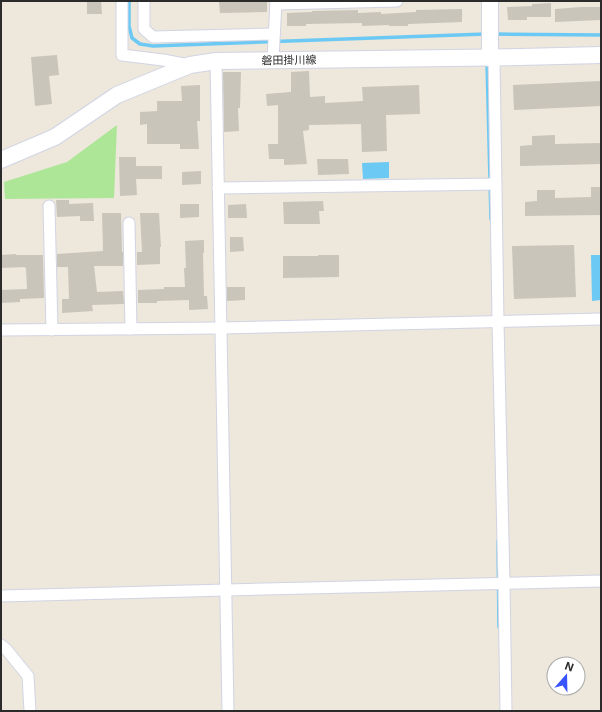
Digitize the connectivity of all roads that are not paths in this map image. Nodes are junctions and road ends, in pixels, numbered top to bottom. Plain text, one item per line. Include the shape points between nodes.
1 (122, 1) edge
2 (144, 1) edge
3 (397, 1) edge
4 (490, 1) edge
5 (276, 2) edge
6 (274, 34) junction
7 (601, 55) edge
8 (492, 58) junction
9 (274, 60) junction
10 (216, 61) junction
11 (190, 65) junction
12 (1, 160) edge
13 (496, 184) junction
14 (218, 188) junction
15 (49, 206) dead end
16 (129, 223) dead end
17 (601, 319) edge
18 (498, 322) junction
19 (221, 328) junction
20 (131, 329) junction
21 (1, 330) edge
22 (52, 330) junction
23 (601, 582) edge
24 (504, 584) junction
25 (226, 590) junction
26 (1, 596) edge
27 (1, 645) edge
28 (30, 711) edge
29 (228, 711) edge
30 (506, 711) edge

1 - 11 street via 122,55
2 - 6 street via 144,29 153,37
3 - 5 street
4 - 8 main road
5 - 6 street
6 - 9 street
7 - 8 main road, 磐田掛川線
8 - 9 main road, 磐田掛川線
8 - 13 street
9 - 10 main road, 磐田掛川線
10 - 11 main road, 磐田掛川線
10 - 14 street
11 - 12 main road, 磐田掛川線 via 117,95 55,137
13 - 14 street
13 - 18 street
14 - 19 street
15 - 22 street
16 - 20 street
17 - 18 street
18 - 19 street
18 - 24 street
19 - 20 street
19 - 25 street
20 - 22 street
21 - 22 street
23 - 24 street
24 - 25 street
24 - 30 street
25 - 26 street
25 - 29 street
27 - 28 street via 28,676

